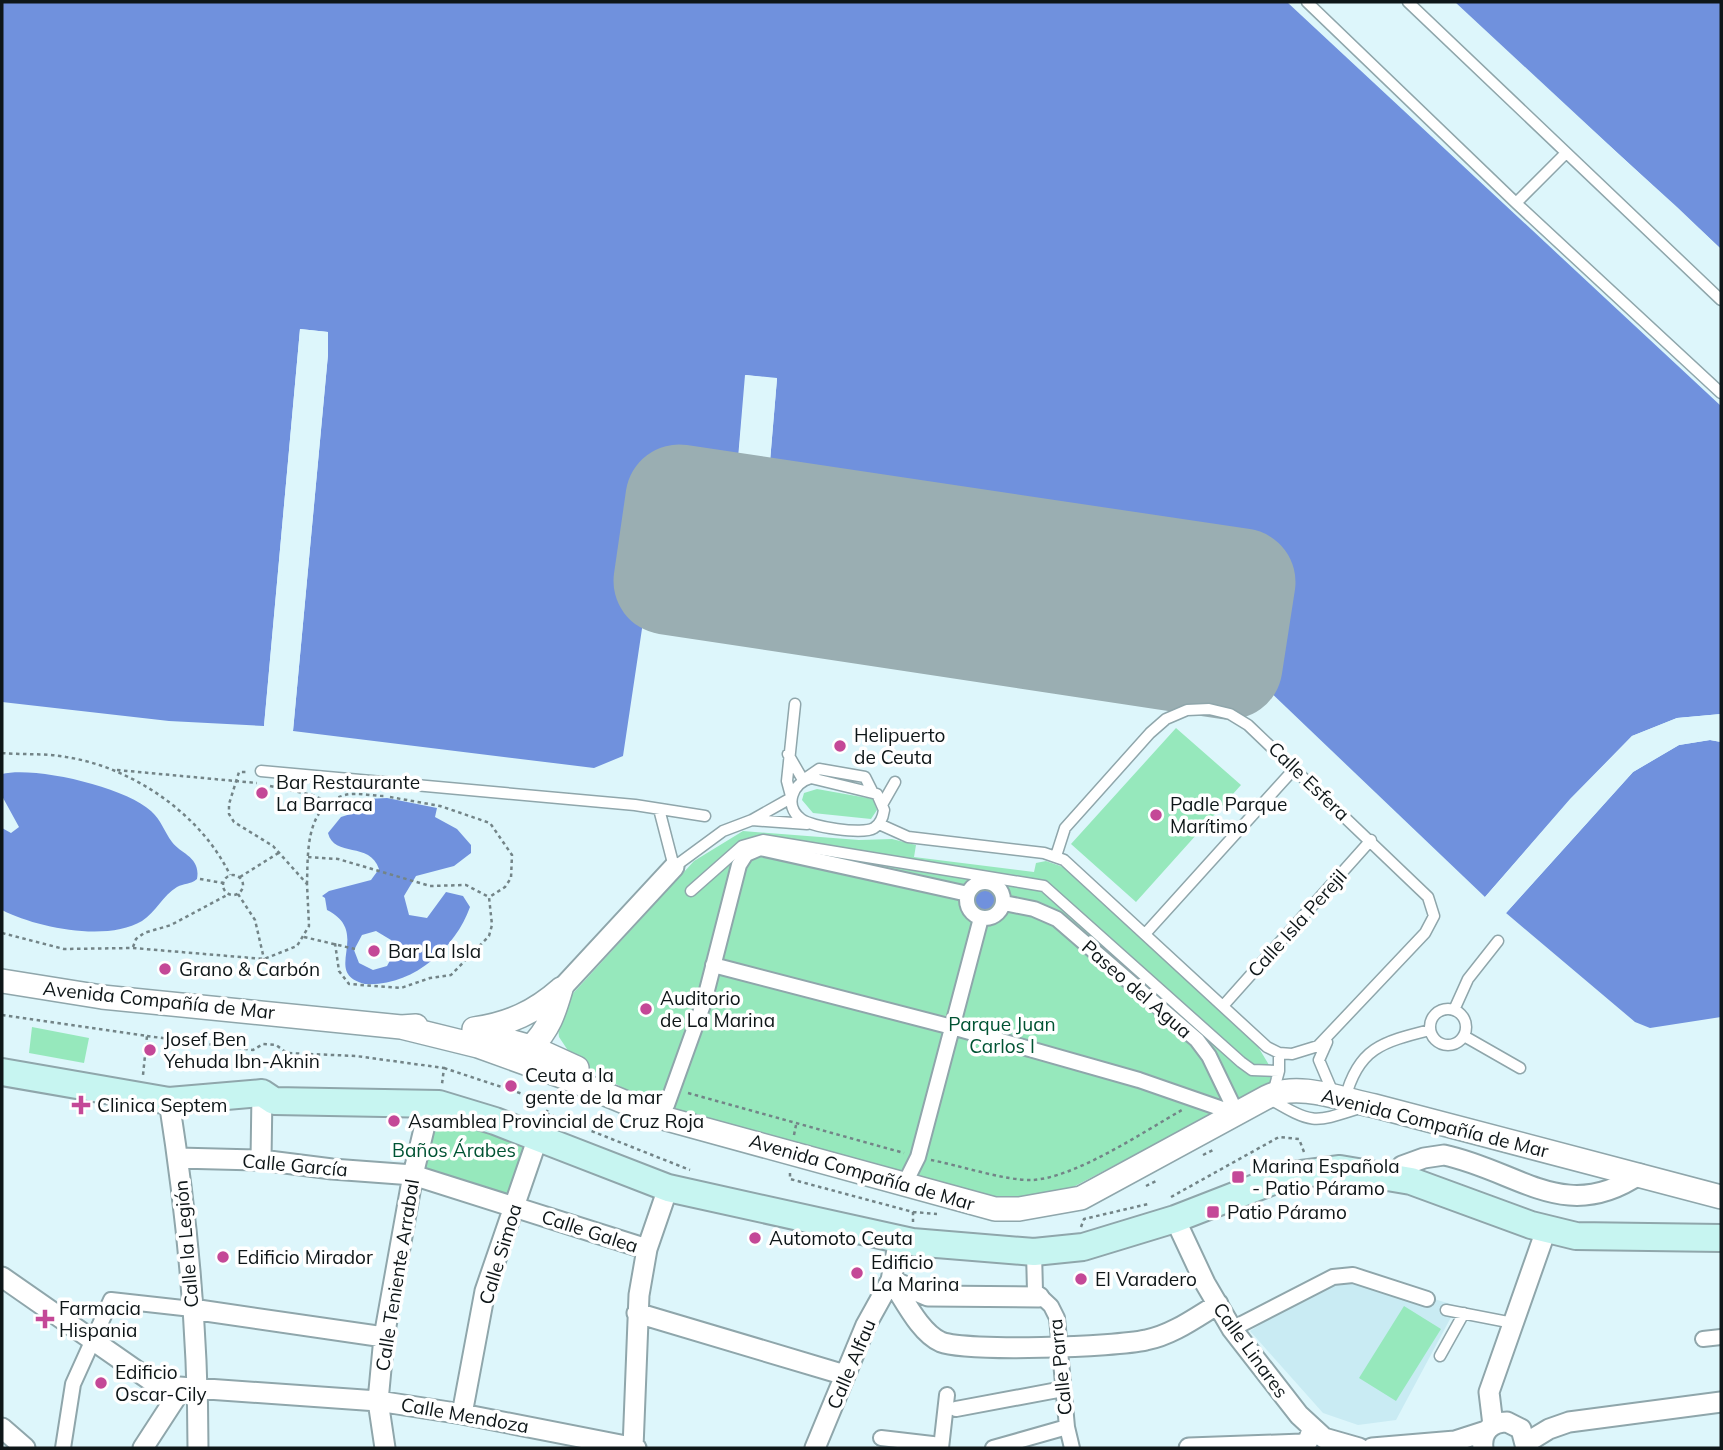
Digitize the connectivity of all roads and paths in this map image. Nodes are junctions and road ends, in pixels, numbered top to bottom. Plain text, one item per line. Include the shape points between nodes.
1 (1307, 2) edge
2 (1408, 2) edge
3 (1565, 154) junction
4 (1516, 203) junction
5 (1721, 300) edge
6 (1721, 393) edge
7 (795, 704) dead end
8 (2, 753) edge
9 (788, 754) junction
10 (1295, 768) junction
11 (111, 769) junction
12 (263, 771) joint
13 (235, 780) junction
14 (803, 780) junction
15 (895, 782) dead end
16 (791, 797) junction
17 (331, 803) junction
18 (883, 803) junction
19 (659, 809) junction
20 (705, 816) dead end
21 (752, 820) junction
22 (879, 824) junction
23 (815, 825) junction
24 (1371, 840) junction
25 (281, 852) junction
26 (308, 856) junction
27 (1056, 856) junction
28 (674, 866) junction
29 (230, 875) junction
30 (240, 877) junction
31 (200, 879) dead end
32 (223, 883) junction
33 (307, 884) junction
34 (691, 891) dead end
35 (229, 894) junction
36 (238, 894) junction
37 (968, 894) junction
38 (489, 897) junction
39 (1004, 903) junction
40 (981, 918) junction
41 (2, 933) edge
42 (1145, 934) junction
43 (304, 937) junction
44 (1498, 941) dead end
45 (335, 943) junction
46 (133, 948) junction
47 (355, 949) dead end
48 (264, 959) junction
49 (713, 965) junction
50 (2, 981) edge
51 (561, 989) joint
52 (1223, 1006) junction
53 (1454, 1010) junction
54 (2, 1015) edge
55 (545, 1015) junction
56 (952, 1027) junction
57 (1430, 1030) junction
58 (147, 1036) junction
59 (1464, 1036) junction
60 (474, 1038) junction
61 (1329, 1038) junction
62 (531, 1047) junction
63 (1279, 1052) junction
64 (444, 1068) junction
65 (1520, 1068) dead end
66 (566, 1070) junction
67 (1279, 1071) junction
68 (2, 1072) edge
69 (675, 1089) junction
70 (261, 1093) junction
71 (141, 1094) junction
72 (1269, 1096) junction
73 (1340, 1098) junction
74 (1201, 1100) junction
75 (169, 1101) junction
76 (435, 1104) junction
77 (1370, 1105) junction
78 (673, 1113) junction
79 (1237, 1114) junction
80 (542, 1125) junction
81 (918, 1157) junction
82 (178, 1158) junction
83 (261, 1160) junction
84 (1402, 1166) junction
85 (1340, 1169) junction
86 (701, 1174) dead end
87 (1640, 1174) junction
88 (413, 1175) junction
89 (905, 1183) junction
90 (668, 1188) junction
91 (1721, 1197) edge
92 (515, 1207) junction
93 (1175, 1219) junction
94 (1721, 1227) edge
95 (1546, 1230) junction
96 (1721, 1238) edge
97 (900, 1240) junction
98 (647, 1249) junction
99 (1034, 1252) junction
100 (2, 1277) edge
101 (891, 1280) junction
102 (1039, 1297) junction
103 (1427, 1299) dead end
104 (1218, 1304) junction
105 (192, 1309) junction
106 (1446, 1310) dead end
107 (637, 1313) junction
108 (1464, 1313) junction
109 (1513, 1323) junction
110 (1232, 1329) junction
111 (384, 1337) junction
112 (1721, 1337) edge
113 (92, 1339) junction
114 (1703, 1339) dead end
115 (1058, 1346) junction
116 (1440, 1356) dead end
117 (845, 1375) junction
118 (190, 1388) junction
119 (1063, 1389) junction
120 (947, 1395) dead end
121 (378, 1401) junction
122 (1721, 1402) edge
123 (956, 1409) dead end
124 (462, 1414) junction
125 (1067, 1427) junction
126 (2, 1428) edge
127 (1487, 1435) edge
128 (881, 1438) dead end
129 (1311, 1438) edge
130 (1526, 1446) edge
131 (941, 1447) edge
132 (25, 1448) edge
133 (63, 1448) edge
134 (143, 1448) edge
135 (198, 1448) edge
136 (385, 1448) edge
137 (634, 1448) edge
138 (815, 1448) edge
139 (993, 1448) edge
140 (1072, 1448) edge
141 (1189, 1448) edge
142 (1359, 1448) edge
143 (1372, 1448) edge

1 - 4 lane
2 - 3 lane
3 - 4 lane
3 - 5 lane
4 - 6 lane
7 - 9 lane
8 - 11 path via 66,757
9 - 14 lane
9 - 16 lane
10 - 24 lane, Calle Esfera
10 - 27 lane, Calle Esfera via 1230,714 1187,710 1167,719 1117,769 1065,828
10 - 42 lane
11 - 13 path
11 - 29 path via 147,787 182,814 213,846
12 - 13 path via 239,772
12 - 19 lane
13 - 17 path via 303,792
13 - 25 path via 229,804 234,822
14 - 16 lane
14 - 18 lane via 819,769 865,776
15 - 18 lane
16 - 21 lane
16 - 23 lane via 801,820
17 - 26 path via 310,831
17 - 38 path via 346,795 387,797 440,806 490,823 508,846 513,863 505,887
18 - 22 lane
19 - 20 lane
19 - 28 lane
21 - 23 lane
21 - 28 lane via 723,831
22 - 23 lane via 867,831
22 - 27 lane via 908,837
24 - 52 lane, Calle Isla Perejil
24 - 61 lane, Calle Esfera via 1428,898 1434,916 1425,933
25 - 30 path
25 - 33 path
26 - 33 path
26 - 38 path via 338,859 430,886 466,885
27 - 42 lane
28 - 51 street
29 - 30 path
29 - 32 path
30 - 36 path via 244,886
31 - 32 path
32 - 35 path
33 - 43 path via 309,926
34 - 67 lane via 743,846 763,840 1044,886 1241,1062 1252,1070
35 - 36 path
35 - 46 path via 171,925 144,933
36 - 48 path via 255,920
37 - 39 street via 980,883 992,883 1001,891
37 - 40 street via 969,909
37 - 49 street via 760,848 746,854 738,865
38 - 45 path via 492,925 488,936 451,975 441,978 401,988 349,984 339,971
39 - 40 street via 996,916
39 - 79 street, Paseo del Agua via 1057,919 1196,1040 1209,1056
40 - 56 street
41 - 46 path via 64,949
42 - 52 lane
43 - 45 path
43 - 48 path via 296,946
44 - 53 lane via 1468,979
45 - 47 path
46 - 48 path
49 - 56 street
49 - 69 street
50 - 60 street, Avenida Compañía de Mar via 102,997
51 - 55 street
52 - 63 lane via 1267,1047
53 - 57 lane via 1436,1013
53 - 59 lane via 1464,1018
54 - 58 path
55 - 60 street via 496,1026
55 - 62 street
55 - 66 street
56 - 74 street
56 - 81 street
57 - 59 lane via 1441,1044 1454,1044
57 - 73 lane via 1377,1046 1353,1072
58 - 64 path via 253,1050 263,1044 276,1045 287,1052
58 - 71 path
59 - 65 lane
60 - 62 street, Avenida Compañía de Mar
60 - 66 street, Avenida Compañía de Mar
61 - 63 lane, Calle Esfera via 1306,1052
61 - 73 lane via 1320,1060
62 - 66 street
63 - 67 lane
64 - 76 path
64 - 80 path via 550,1103
66 - 78 street, Avenida Compañía de Mar
67 - 72 lane
68 - 71 main road
69 - 78 street
69 - 81 path
70 - 75 main road
70 - 76 main road via 274,1101
70 - 83 street
71 - 75 main road
72 - 73 street, Avenida Compañía de Mar via 1308,1093
72 - 77 lane via 1297,1115 1318,1121
72 - 79 street, Avenida Compañía de Mar
73 - 77 street, Avenida Compañía de Mar
74 - 79 street
74 - 81 path via 1051,1177 1029,1180
75 - 82 street, Calle la Legión
76 - 80 main road
76 - 88 street, Calle Teniente Arrabal
77 - 87 street, Avenida Compañía de Mar
78 - 89 street, Avenida Compañía de Mar
79 - 89 street, Avenida Compañía de Mar via 1072,1200 995,1209
80 - 86 path
80 - 90 main road
80 - 92 street, Calle Simoa
81 - 89 street
82 - 83 street, Calle García
82 - 105 street, Calle la Legión
83 - 88 street, Calle García
84 - 85 main road via 1360,1162
84 - 87 street via 1444,1155 1578,1198 1621,1187
84 - 94 main road via 1445,1177 1569,1226
85 - 93 main road via 1286,1176
85 - 95 main road via 1411,1181
87 - 91 street, Avenida Compañía de Mar
88 - 92 street, Calle Galea
88 - 111 street, Calle Teniente Arrabal
90 - 97 main road
90 - 98 street
92 - 98 street, Calle Galea
92 - 124 street, Calle Simoa via 485,1291
93 - 99 main road via 1083,1247
93 - 104 street, Calle Linares
95 - 96 main road via 1590,1238
95 - 109 street
97 - 99 main road
97 - 101 street, Calle Alfau
98 - 107 street
99 - 102 street, Calle Parra via 1034,1285
100 - 113 street, Calle Mendoza
101 - 102 street via 928,1296
101 - 115 street via 931,1336 942,1343
101 - 117 street, Calle Alfau
102 - 115 street, Calle Parra via 1055,1311
103 - 110 street via 1353,1275 1334,1277
104 - 110 street, Calle Linares
104 - 115 street via 1168,1333 1146,1340
105 - 111 street
105 - 113 street via 113,1298
105 - 118 street, Calle la Legión
106 - 108 lane
107 - 117 street
107 - 137 street
108 - 109 lane
108 - 116 lane
109 - 127 street via 1489,1392
110 - 129 street, Calle Linares
111 - 121 street, Calle Teniente Arrabal
112 - 114 street
113 - 118 street, Calle Mendoza via 150,1380
113 - 133 street via 73,1384
115 - 119 street, Calle Parra
117 - 138 street, Calle Alfau
118 - 121 street, Calle Mendoza
118 - 134 street
118 - 135 street, Calle la Legión
119 - 123 street
119 - 125 street, Calle Parra
120 - 131 street
121 - 124 street, Calle Mendoza
121 - 136 street, Calle Teniente Arrabal
122 - 130 street via 1569,1422 1549,1429
124 - 137 street, Calle Mendoza
125 - 139 street
125 - 140 street, Calle Parra
126 - 132 street
127 - 130 street via 1507,1422 1515,1424 1525,1436
127 - 143 street
128 - 131 street
129 - 141 street via 1297,1445
129 - 142 street, Calle Linares

